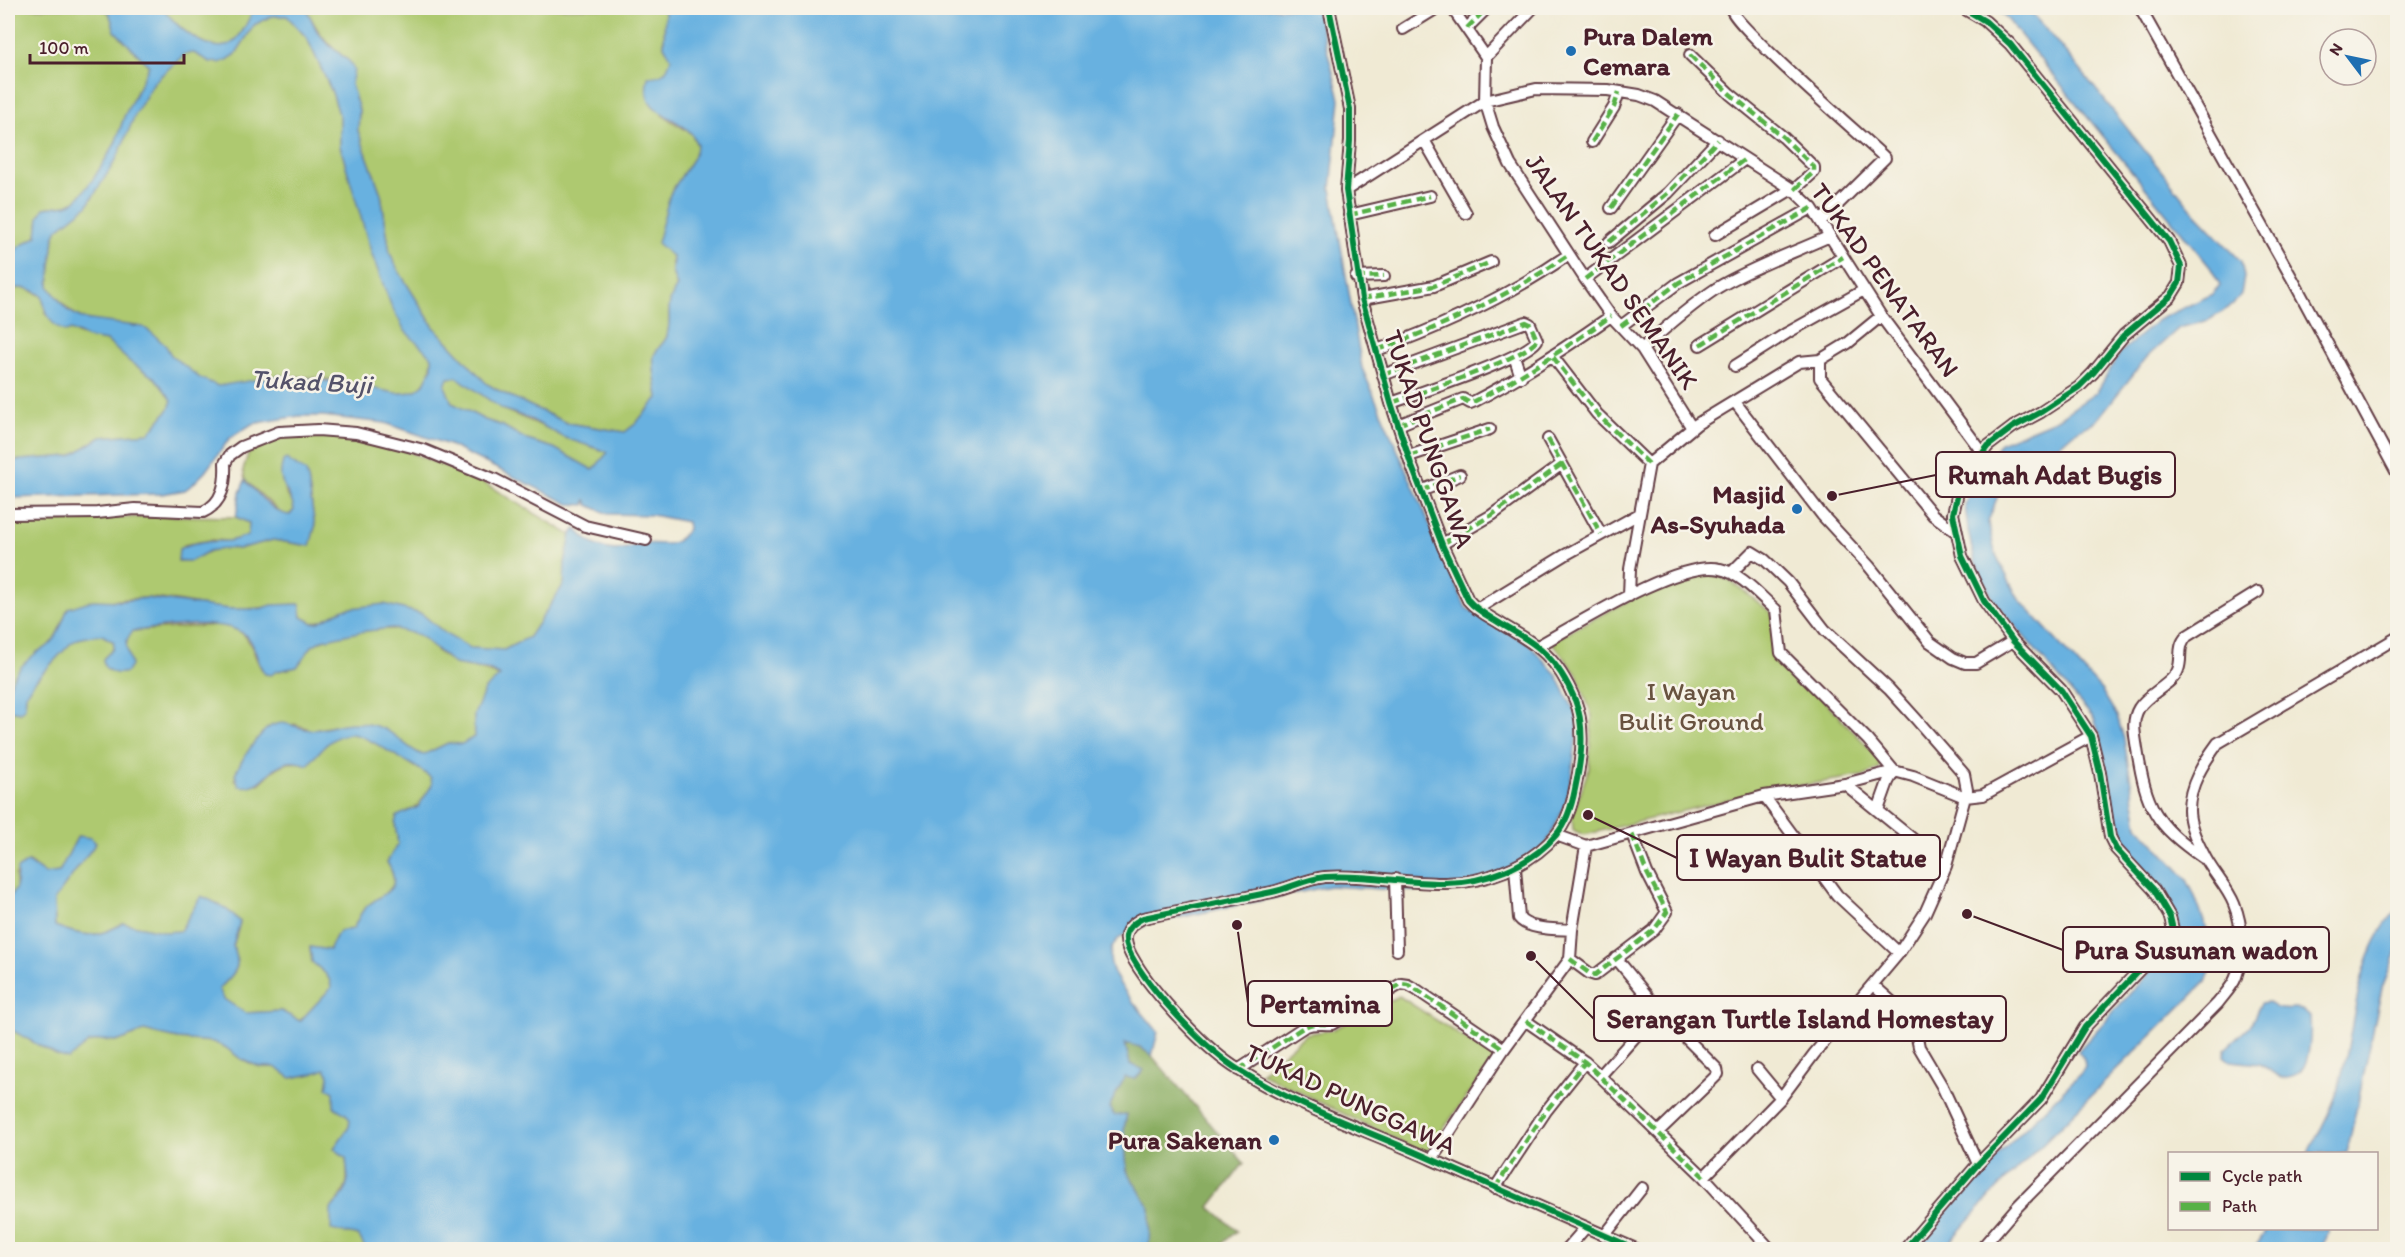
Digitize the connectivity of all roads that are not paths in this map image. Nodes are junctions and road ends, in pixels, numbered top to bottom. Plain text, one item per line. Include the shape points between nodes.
1 (1329, 8) edge
2 (1437, 8) edge
3 (1452, 8) edge
4 (1487, 8) edge
5 (1533, 8) edge
6 (1731, 8) edge
7 (1963, 8) edge
8 (2139, 8) edge
9 (1467, 28) junction
10 (1403, 29) dead end
11 (1690, 55) dead end
12 (1486, 57) junction
13 (1619, 92) junction
14 (1485, 101) junction
15 (1678, 114) junction
16 (1424, 140) junction
17 (1718, 140) junction
18 (1592, 142) dead end
19 (1745, 159) junction
20 (1793, 189) junction
21 (1346, 190) junction
22 (1430, 196) dead end
23 (1611, 208) dead end
24 (1812, 208) junction
25 (1466, 213) dead end
26 (1349, 215) junction
27 (1821, 220) junction
28 (1715, 235) dead end
29 (1830, 236) junction
30 (1609, 242) dead end
31 (1568, 255) junction
32 (1843, 257) junction
33 (1491, 262) dead end
34 (1384, 276) dead end
35 (1356, 277) dead end
36 (1585, 279) junction
37 (1864, 290) junction
38 (1362, 300) junction
39 (1611, 316) junction
40 (1881, 316) junction
41 (1622, 326) junction
42 (1700, 345) dead end
43 (1642, 349) junction
44 (1377, 350) junction
45 (1514, 356) junction
46 (1553, 357) junction
47 (1820, 360) junction
48 (1735, 366) dead end
49 (1383, 375) junction
50 (1521, 377) junction
51 (1455, 380) junction
52 (1463, 399) junction
53 (1735, 402) junction
54 (1391, 403) junction
55 (1398, 425) junction
56 (1692, 428) junction
57 (1490, 429) dead end
58 (1548, 439) dead end
59 (1982, 452) junction
60 (1409, 456) junction
61 (1562, 464) junction
62 (1649, 464) junction
63 (1460, 475) dead end
64 (2397, 475) edge
65 (1421, 491) junction
66 (8, 514) edge
67 (1639, 514) junction
68 (1955, 531) junction
69 (1601, 534) junction
70 (646, 540) dead end
71 (1442, 544) junction
72 (1731, 573) junction
73 (2258, 592) dead end
74 (1629, 596) junction
75 (1477, 609) junction
76 (2397, 637) edge
77 (2013, 641) junction
78 (1539, 646) junction
79 (2091, 736) junction
80 (1894, 771) junction
81 (1845, 784) junction
82 (1764, 796) junction
83 (1965, 797) junction
84 (1878, 810) junction
85 (1632, 834) junction
86 (1556, 835) junction
87 (1586, 846) junction
88 (2206, 860) junction
89 (1946, 866) junction
90 (1515, 867) junction
91 (1395, 879) junction
92 (1572, 930) junction
93 (1397, 950) dead end
94 (1899, 953) junction
95 (1616, 958) junction
96 (1570, 959) junction
97 (1873, 985) junction
98 (1659, 1011) junction
99 (1526, 1021) junction
100 (1504, 1049) junction
101 (1585, 1062) junction
102 (1756, 1069) dead end
103 (1238, 1070) junction
104 (1600, 1076) junction
105 (1781, 1098) junction
106 (1658, 1132) junction
107 (1432, 1159) junction
108 (1978, 1164) junction
109 (1704, 1178) junction
110 (1495, 1188) junction
111 (1642, 1188) dead end
112 (1586, 1227) junction
113 (1605, 1235) junction
114 (1566, 1250) edge
115 (1638, 1250) edge
116 (1771, 1250) edge
117 (1904, 1250) edge
118 (1980, 1250) edge

1 - 21 street, TUKAD PUNGGAWA via 1350,109
2 - 10 street
3 - 9 street
4 - 9 street
5 - 12 street
6 - 27 street via 1757,39 1885,158
7 - 59 street via 1985,21 2010,44 2169,241 2181,266 2179,283 2168,301 2124,335 2085,381 2064,398 2005,432
8 - 64 street via 2298,289
9 - 12 street
11 - 20 street via 1814,167 1814,172
12 - 14 street, JALAN TUKAD SEMANIK
13 - 14 street, TUKAD PENATARAN via 1536,89
13 - 15 street, TUKAD PENATARAN via 1655,100
13 - 18 street
14 - 16 street, TUKAD PENATARAN
14 - 31 street, JALAN TUKAD SEMANIK via 1510,164
15 - 17 street, TUKAD PENATARAN
15 - 23 street
16 - 21 street, TUKAD PENATARAN
16 - 25 street
17 - 19 street, TUKAD PENATARAN
17 - 30 street via 1668,193
19 - 20 street, TUKAD PENATARAN
19 - 36 street
20 - 24 street, TUKAD PENATARAN
20 - 28 street
21 - 26 street, TUKAD PUNGGAWA
22 - 26 street
24 - 27 street, TUKAD PENATARAN
24 - 41 street via 1678,283
26 - 38 street, TUKAD PUNGGAWA
27 - 29 street, TUKAD PENATARAN
29 - 32 street, TUKAD PENATARAN
29 - 43 street via 1718,288
31 - 36 street, JALAN TUKAD SEMANIK
31 - 44 street via 1477,308
32 - 37 street, TUKAD PENATARAN
32 - 42 street
33 - 38 street via 1434,286
34 - 35 street
36 - 39 street, JALAN TUKAD SEMANIK
37 - 40 street, TUKAD PENATARAN
37 - 48 street
38 - 44 street, TUKAD PUNGGAWA
39 - 41 street, JALAN TUKAD SEMANIK
39 - 46 street
40 - 47 street, JALAN TUKAD SEMANIK
40 - 59 street, TUKAD PENATARAN
41 - 43 street, JALAN TUKAD SEMANIK
43 - 56 street, JALAN TUKAD SEMANIK
44 - 49 street, TUKAD PUNGGAWA
45 - 49 street via 1537,342 1530,324 1525,322
45 - 50 street
45 - 51 street
46 - 50 street
46 - 62 street via 1597,414
47 - 53 street, JALAN TUKAD SEMANIK via 1799,362
47 - 68 street via 1820,378 1933,516
49 - 54 street, TUKAD PUNGGAWA
50 - 52 street via 1470,403
51 - 52 street
51 - 54 street
52 - 55 street
53 - 56 street, JALAN TUKAD SEMANIK
53 - 77 street via 1822,515 1930,642 1953,658 1976,663
54 - 55 street, TUKAD PUNGGAWA
55 - 60 street, TUKAD PUNGGAWA
56 - 62 street, JALAN TUKAD SEMANIK
57 - 60 street
58 - 61 street
59 - 68 street via 1958,492 1953,514
60 - 65 street, TUKAD PUNGGAWA
61 - 69 street
61 - 71 street via 1492,515
62 - 67 street
63 - 65 street
65 - 71 street, TUKAD PUNGGAWA
66 - 70 street via 145,509 203,512 221,496 225,461 234,452 279,432 318,430 374,436 424,450 494,479 585,526
67 - 69 street
67 - 74 street
68 - 77 street via 1975,585
69 - 75 street
71 - 75 street, TUKAD PUNGGAWA via 1466,596
72 - 74 street via 1717,568 1695,570
72 - 80 street via 1776,610 1781,653
72 - 83 street via 1752,552 1788,582 1825,630 1889,689 1964,774
73 - 88 street via 2181,642 2179,670 2139,708 2134,725 2142,779 2153,812 2174,838
74 - 78 street
75 - 78 street, TUKAD PUNGGAWA
76 - 88 street via 2218,743 2202,764 2189,809 2194,837
77 - 79 street via 2061,690
78 - 86 street, TUKAD PUNGGAWA via 1560,671 1575,699 1581,727 1581,756 1574,794 1566,820
79 - 83 street via 1983,795
79 - 108 street via 2110,837 2116,849 2154,890 2170,917 2173,948 2142,967 2085,1027 2041,1099
80 - 81 street
80 - 83 street
80 - 84 street
81 - 82 street
81 - 84 street
82 - 85 street
82 - 94 street via 1837,895
83 - 89 street
84 - 89 street
85 - 87 street
85 - 95 street via 1667,912 1654,930
86 - 87 street
86 - 90 street, TUKAD PUNGGAWA
87 - 92 street
88 - 118 street via 2234,903 2241,929 2236,978 2218,1003 2018,1206
89 - 94 street via 1925,913
90 - 91 street, TUKAD PUNGGAWA via 1482,879 1442,884
90 - 92 street via 1521,921 1532,926
91 - 93 street
91 - 103 street, TUKAD PUNGGAWA via 1324,878 1302,882 1143,918 1130,928 1125,941 1138,968 1184,1022
92 - 96 street
94 - 97 street
95 - 96 street via 1592,975
95 - 98 street
96 - 99 street
97 - 105 street
97 - 108 street via 1911,1019 1919,1047
98 - 104 street
98 - 106 street via 1718,1074
99 - 100 street
99 - 101 street
100 - 103 street via 1401,984 1332,1024 1304,1027
100 - 107 street
101 - 104 street
101 - 110 street via 1546,1111
102 - 105 street
103 - 107 street, TUKAD PUNGGAWA via 1336,1119
104 - 106 street
105 - 109 street
106 - 109 street
107 - 110 street, TUKAD PUNGGAWA
108 - 117 street
109 - 116 street
110 - 112 street, TUKAD PUNGGAWA
111 - 113 street
112 - 113 street, TUKAD PUNGGAWA
112 - 114 street
113 - 115 street, TUKAD PUNGGAWA

